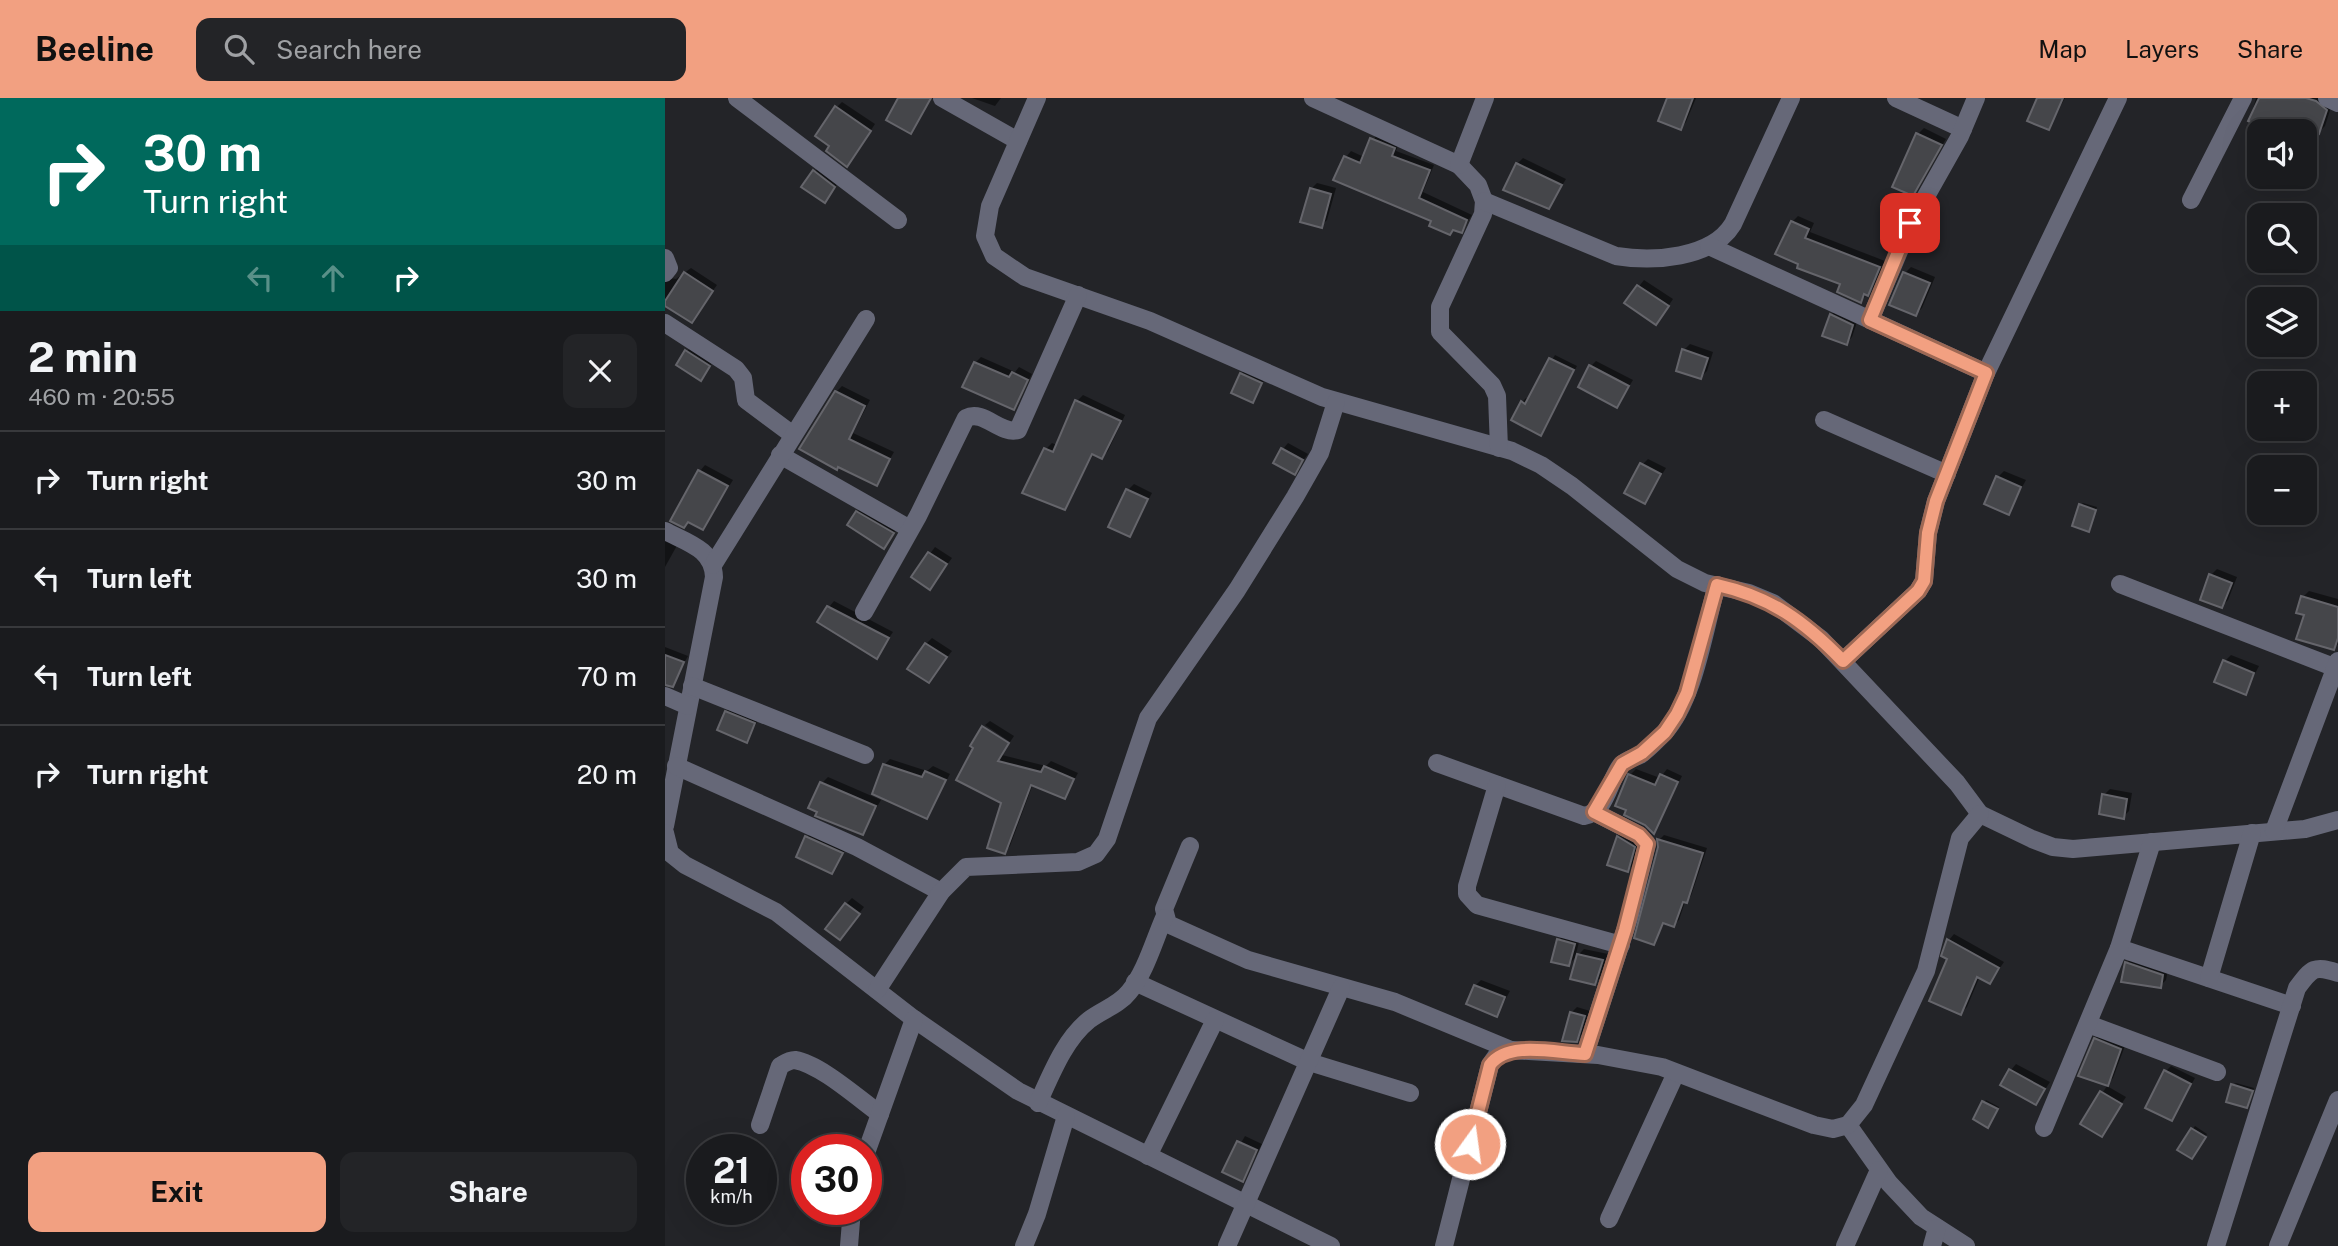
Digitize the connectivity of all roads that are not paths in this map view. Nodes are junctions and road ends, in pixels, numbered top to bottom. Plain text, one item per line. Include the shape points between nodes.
1 (737, 98) edge
2 (942, 98) edge
3 (1037, 98) edge
4 (1313, 98) edge
5 (1485, 98) edge
6 (1791, 98) edge
7 (1896, 98) edge
8 (1976, 98) edge
9 (2118, 98) edge
10 (2243, 98) edge
11 (2327, 98) edge
12 (2338, 103) edge
13 (1963, 129) junction
14 (1018, 141) junction
15 (1459, 165) junction
16 (2191, 200) dead end
17 (1484, 201) junction
18 (898, 220) dead end
19 (1709, 246) junction
20 (665, 258) edge
21 (665, 273) edge
22 (1078, 295) junction
23 (866, 319) dead end
24 (1870, 320) junction
25 (665, 323) edge
26 (1986, 373) junction
27 (1336, 402) junction
28 (1824, 420) dead end
29 (793, 435) junction
30 (1499, 448) junction
31 (780, 455) junction
32 (1947, 474) junction
33 (910, 529) junction
34 (665, 531) edge
35 (713, 565) junction
36 (2120, 584) dead end
37 (1717, 585) junction
38 (864, 612) dead end
39 (1843, 661) junction
40 (2337, 665) edge
41 (692, 686) junction
42 (2333, 690) edge
43 (665, 696) edge
44 (688, 706) junction
45 (865, 755) dead end
46 (1437, 763) dead end
47 (676, 766) junction
48 (1497, 785) junction
49 (1594, 812) junction
50 (1980, 814) junction
51 (2338, 820) edge
52 (665, 826) edge
53 (2274, 831) junction
54 (665, 833) edge
55 (2252, 833) junction
56 (2152, 842) junction
57 (1190, 846) dead end
58 (668, 856) edge
59 (941, 892) junction
60 (1164, 918) junction
61 (1621, 945) junction
62 (2119, 948) junction
63 (2338, 973) edge
64 (2209, 978) junction
65 (1135, 982) junction
66 (1341, 988) junction
67 (877, 990) junction
68 (2292, 1006) junction
69 (914, 1019) junction
70 (1215, 1020) junction
71 (2088, 1024) junction
72 (1511, 1051) junction
73 (1585, 1054) junction
74 (1309, 1062) junction
75 (2217, 1072) dead end
76 (1676, 1073) junction
77 (1410, 1093) dead end
78 (2338, 1100) edge
79 (1038, 1103) junction
80 (880, 1114) junction
81 (1066, 1116) junction
82 (760, 1125) dead end
83 (1848, 1125) junction
84 (2044, 1128) dead end
85 (873, 1134) edge
86 (1148, 1156) junction
87 (1879, 1170) junction
88 (1248, 1205) junction
89 (1609, 1219) dead end
90 (851, 1225) edge
91 (1937, 1228) junction
92 (849, 1246) edge
93 (1024, 1246) edge
94 (1227, 1246) edge
95 (1331, 1246) edge
96 (1444, 1246) edge
97 (1845, 1246) edge
98 (1932, 1246) edge
99 (1966, 1246) edge
100 (2216, 1246) edge
101 (2278, 1246) edge

1 - 18 street
2 - 14 street
3 - 14 street
4 - 15 street
5 - 15 street
6 - 19 street via 1733,225 1726,236
7 - 13 street
8 - 13 street
9 - 26 street
10 - 16 street
11 - 12 street
13 - 24 street via 1910,223
14 - 22 street via 990,206 985,236 994,256 1025,276
15 - 17 street via 1470,173
17 - 19 street via 1616,256 1635,259 1685,254
17 - 30 street via 1468,251 1440,307 1440,332 1492,385
19 - 24 street
20 - 21 street via 669,268
22 - 27 street via 1150,321
22 - 33 street via 1018,430 1010,431 977,415 966,418
23 - 29 street
24 - 26 street
25 - 29 street via 736,369 743,378 746,400
26 - 32 street
27 - 30 street
27 - 59 street via 1321,453 1295,498 1148,718 1107,839 1096,854 1079,862 966,867
28 - 32 street
29 - 31 street
30 - 37 street via 1541,465 1677,569
31 - 33 street
31 - 35 street
32 - 39 street via 1928,533 1924,581
33 - 38 street
34 - 35 street via 702,550
35 - 41 street
36 - 40 street
37 - 39 street via 1773,603
37 - 49 street via 1677,714 1642,753 1622,764
39 - 50 street via 1957,783
40 - 42 street
41 - 44 street
41 - 45 street
42 - 53 street
43 - 44 street
44 - 47 street
46 - 48 street
47 - 52 street
47 - 59 street via 857,847
48 - 49 street via 1584,817
48 - 61 street via 1467,886 1470,899 1477,905
49 - 61 street via 1639,835 1647,844
50 - 56 street via 2053,847
50 - 83 street via 1960,838 1918,992 1864,1105
51 - 53 street
53 - 55 street
54 - 58 street
55 - 56 street
55 - 64 street
56 - 62 street
57 - 60 street
58 - 67 street via 776,912
59 - 67 street
60 - 65 street
60 - 66 street via 1168,924 1248,960
61 - 73 street
62 - 64 street
62 - 71 street
63 - 68 street via 2319,967 2309,972 2297,988
64 - 68 street
65 - 70 street
65 - 79 street via 1127,996 1077,1033 1057,1061
66 - 72 street via 1395,1002
66 - 74 street
67 - 69 street
68 - 100 street
69 - 79 street
69 - 80 street
70 - 74 street
70 - 86 street
71 - 75 street
71 - 84 street
72 - 73 street
72 - 96 street via 1497,1055 1490,1065
73 - 76 street via 1623,1058
74 - 77 street
74 - 88 street
76 - 83 street via 1814,1125 1833,1129
76 - 89 street
78 - 101 street
79 - 81 street
80 - 82 street via 797,1060 780,1066
80 - 85 street
81 - 86 street
81 - 93 street
83 - 87 street
86 - 88 street
87 - 91 street via 1921,1217
87 - 97 street
88 - 94 street
88 - 95 street
90 - 92 street
91 - 98 street
91 - 99 street

